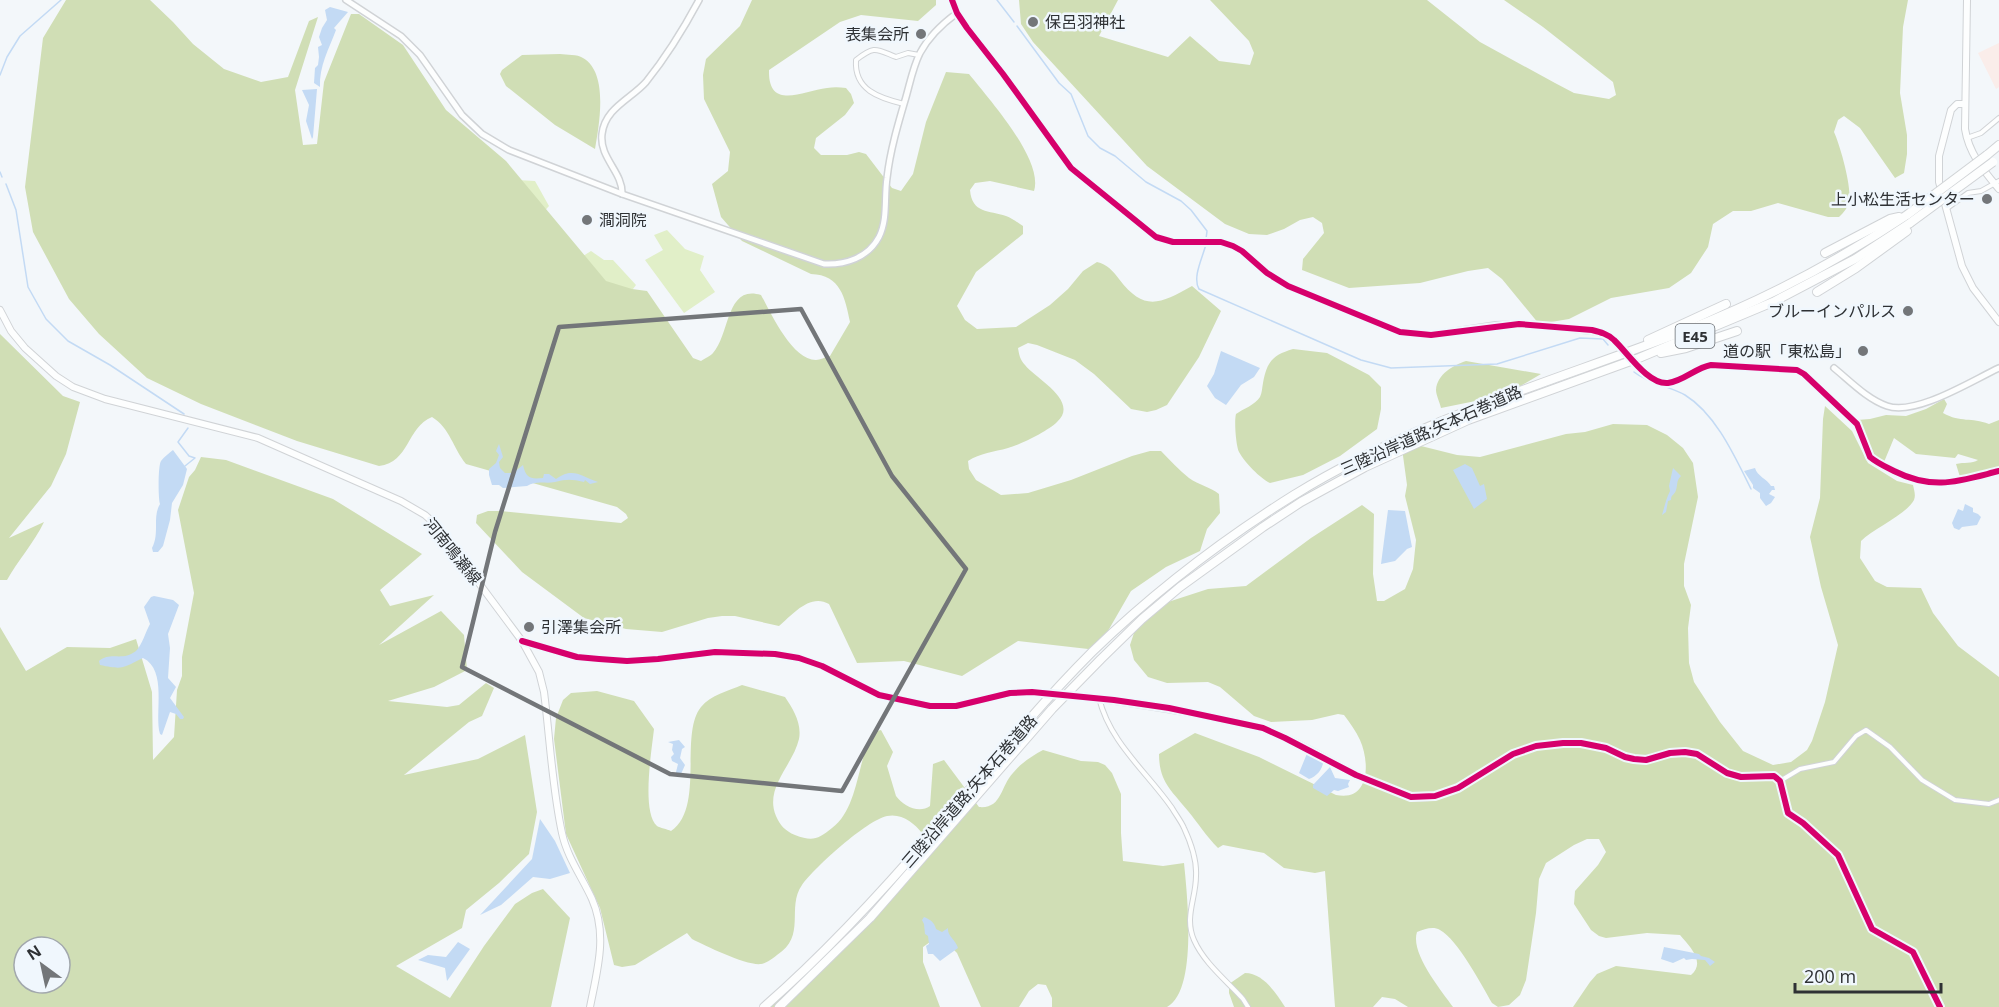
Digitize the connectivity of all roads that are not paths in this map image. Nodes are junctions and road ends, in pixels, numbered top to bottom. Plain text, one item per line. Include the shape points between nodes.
1 (345, 0) edge
2 (699, 0) edge
3 (952, 0) edge
4 (1967, 0) edge
5 (957, 13) junction
6 (919, 55) junction
7 (904, 104) junction
8 (1965, 104) junction
9 (1999, 118) edge
10 (1967, 138) junction
11 (1999, 145) edge
12 (1993, 158) edge
13 (1998, 185) edge
14 (622, 194) junction
15 (1945, 210) junction
16 (1907, 215) junction
17 (1911, 225) junction
18 (1825, 253) dead end
19 (1816, 292) dead end
20 (1726, 304) dead end
21 (0, 310) edge
22 (1999, 322) edge
23 (1737, 331) dead end
24 (1619, 346) tunnel mouth
25 (1639, 362) junction
26 (1834, 368) dead end
27 (1999, 368) edge
28 (1566, 374) junction
29 (1466, 416) junction
30 (1999, 471) edge
31 (522, 640) junction
32 (1044, 693) tunnel mouth
33 (1081, 696) tunnel mouth
34 (1099, 698) junction
35 (1780, 781) junction
36 (1999, 800) edge
37 (590, 1007) edge
38 (764, 1007) edge
39 (779, 1007) edge
40 (1248, 1007) edge
41 (1940, 1007) edge

1 - 14 street via 386,24 412,46 451,102 482,134 524,157
2 - 14 street via 644,84 604,124 604,152 622,185
3 - 5 street
4 - 8 main road
5 - 6 street via 931,35
5 - 24 street via 1071,168 1156,237 1233,246 1288,286 1400,332 1431,335 1529,324 1600,332
6 - 7 street
6 - 7 street via 896,57 871,49 856,60 855,73 865,87 880,98
7 - 14 street via 891,149 884,225 875,244 862,256 843,263 824,264
8 - 10 main road
8 - 15 main road via 1957,104 1952,110 1939,156
9 - 10 street via 1981,133
10 - 13 main road via 1975,158
11 - 12 highway, 三陸沿岸道路;矢本石巻道路 / E45
12 - 16 highway, 三陸沿岸道路;矢本石巻道路 / E45, bridge
12 - 17 highway, 三陸沿岸道路;矢本石巻道路 / E45, bridge
13 - 15 street via 1968,193
15 - 22 main road via 1967,277
16 - 18 highway via 1890,219
16 - 28 highway, 三陸沿岸道路;矢本石巻道路 / E45 via 1850,252 1742,307
17 - 19 highway via 1856,268
17 - 25 highway, 三陸沿岸道路;矢本石巻道路 / E45 via 1790,293
20 - 28 highway
21 - 31 main road, 河南鳴瀬線 via 25,348 74,387 105,399 258,438 414,508 443,534
23 - 25 highway
25 - 29 highway, 三陸沿岸道路;矢本石巻道路 / E45
25 - 30 street via 1652,378 1664,383 1711,365 1797,370 1857,424 1870,457 1902,475 1946,484
26 - 27 street via 1876,401 1904,409 1919,406
28 - 29 highway, 三陸沿岸道路;矢本石巻道路 / E45
29 - 38 highway, 三陸沿岸道路;矢本石巻道路 / E45 via 1361,458 1296,494 1175,580 1099,646 876,897
29 - 39 highway, 三陸沿岸道路;矢本石巻道路 / E45 via 1301,502 1180,587 1142,619 1052,709 870,918
31 - 32 street via 577,657 627,661 715,651 799,658 879,695 930,706 956,706 1010,693
31 - 37 main road, 河南鳴瀬線 via 539,672 544,692 562,834 592,899 600,927 601,950
33 - 34 street
34 - 35 street via 1169,708 1263,729 1366,780 1411,797 1435,796 1458,788 1513,754 1563,743 1606,748 1625,757 1646,760 1670,753 1697,754 1727,773 1741,777 1774,776
34 - 40 street via 1116,738 1183,825 1194,852 1196,877 1190,905 1193,939
35 - 36 street via 1800,769 1834,762 1866,730 1890,747 1922,780 1955,800 1989,804
35 - 41 street via 1788,813 1838,855 1872,930 1913,952

